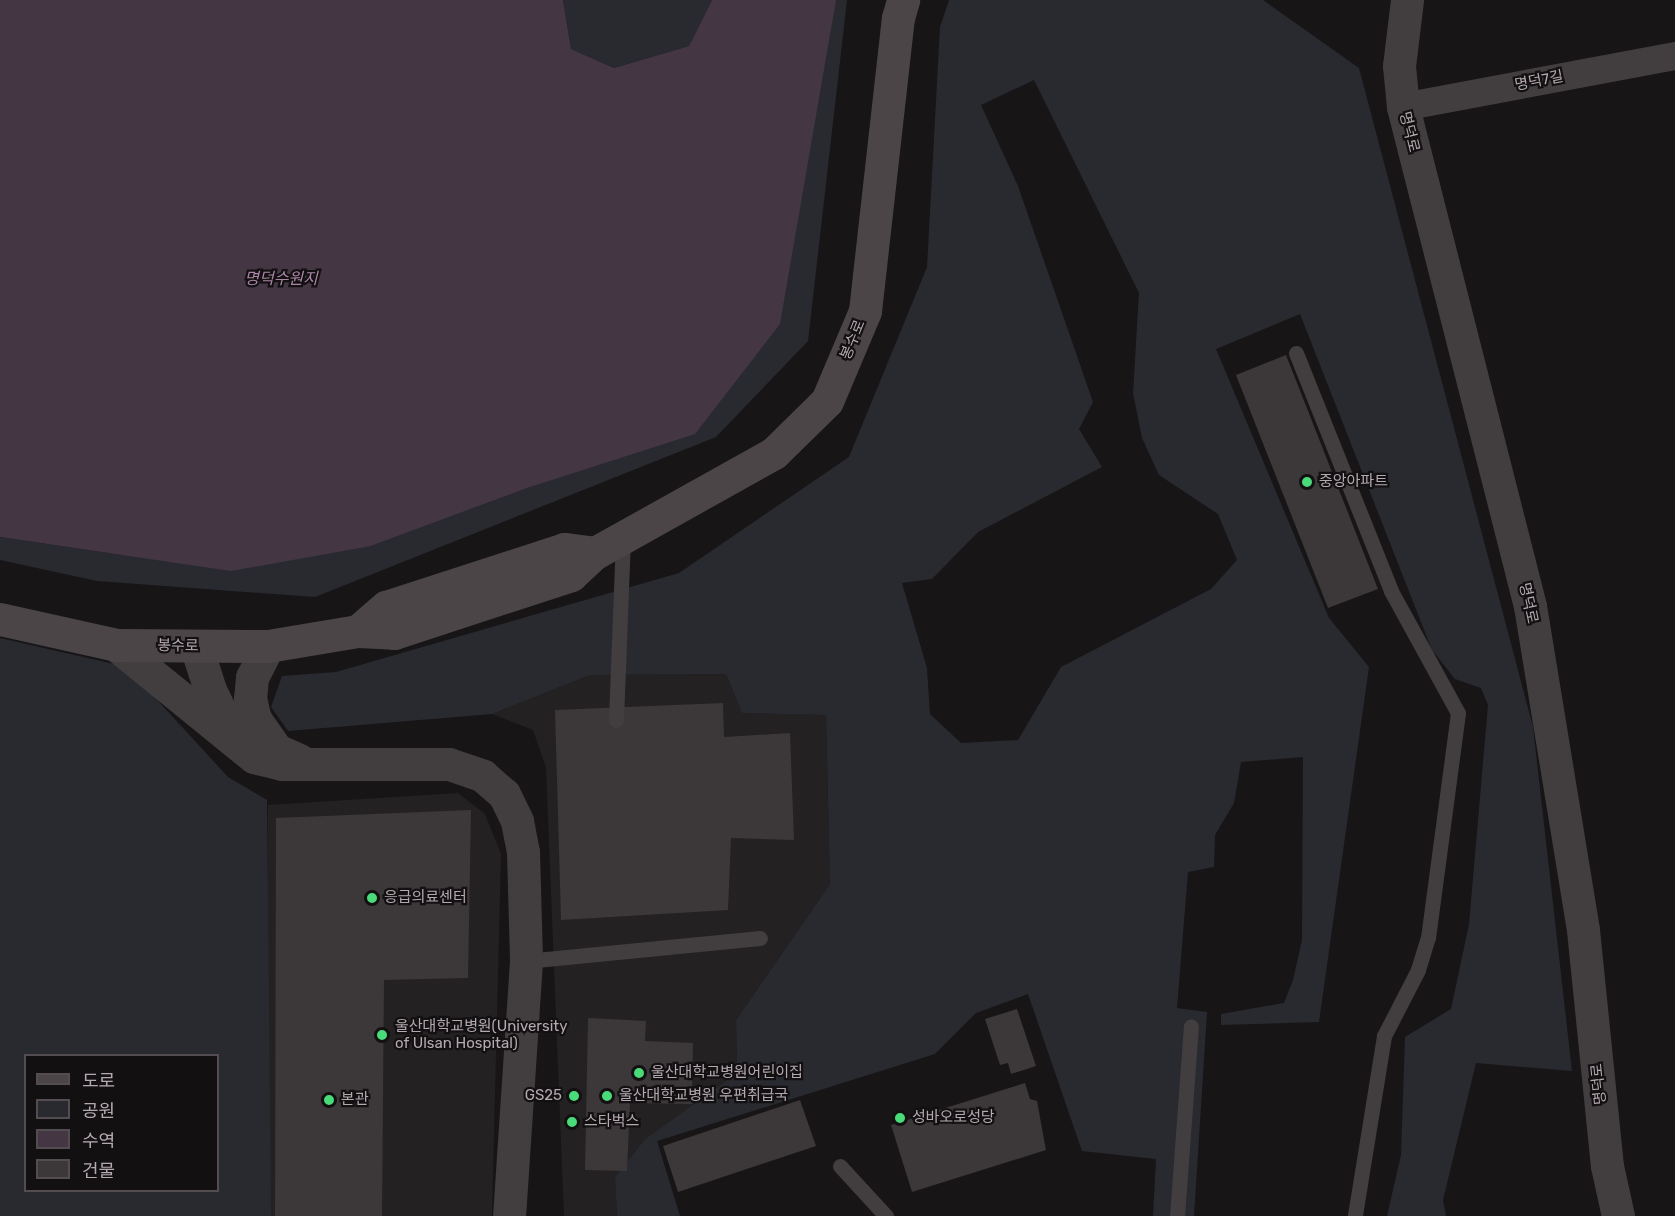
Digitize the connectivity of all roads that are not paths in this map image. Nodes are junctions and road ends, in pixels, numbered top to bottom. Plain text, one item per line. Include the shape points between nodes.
1 (903, 0) edge
2 (1407, 0) edge
3 (1675, 56) edge
4 (1402, 107) junction
5 (1296, 353) dead end
6 (609, 546) junction
7 (0, 619) edge
8 (116, 645) junction
9 (196, 646) junction
10 (268, 646) junction
11 (616, 720) dead end
12 (244, 748) junction
13 (321, 764) junction
14 (760, 938) dead end
15 (526, 961) junction
16 (1191, 1026) dead end
17 (840, 1166) dead end
18 (509, 1216) edge
19 (886, 1216) edge
20 (1177, 1216) edge
21 (1355, 1216) edge
22 (1618, 1216) edge

1 - 6 main road, 봉수로 via 865,311 827,401 774,453
2 - 4 street, 명덕로 via 1399,66
3 - 4 street, 명덕7길
4 - 22 street, 명덕로 via 1530,606 1583,930 1607,1166
5 - 21 lane via 1390,591 1458,713 1428,937 1418,970 1384,1036
6 - 10 main road, 봉수로 via 571,575 394,633 358,631
6 - 11 lane
7 - 8 main road, 봉수로
8 - 9 main road, 봉수로
8 - 12 street
9 - 10 main road, 봉수로
9 - 12 street via 221,716
10 - 13 street via 252,677 250,698 255,719 277,750 293,759
12 - 13 street via 268,762
13 - 15 street via 449,764 483,776 504,794 518,821 523,852
14 - 15 lane
15 - 18 street
16 - 20 lane
17 - 19 lane

